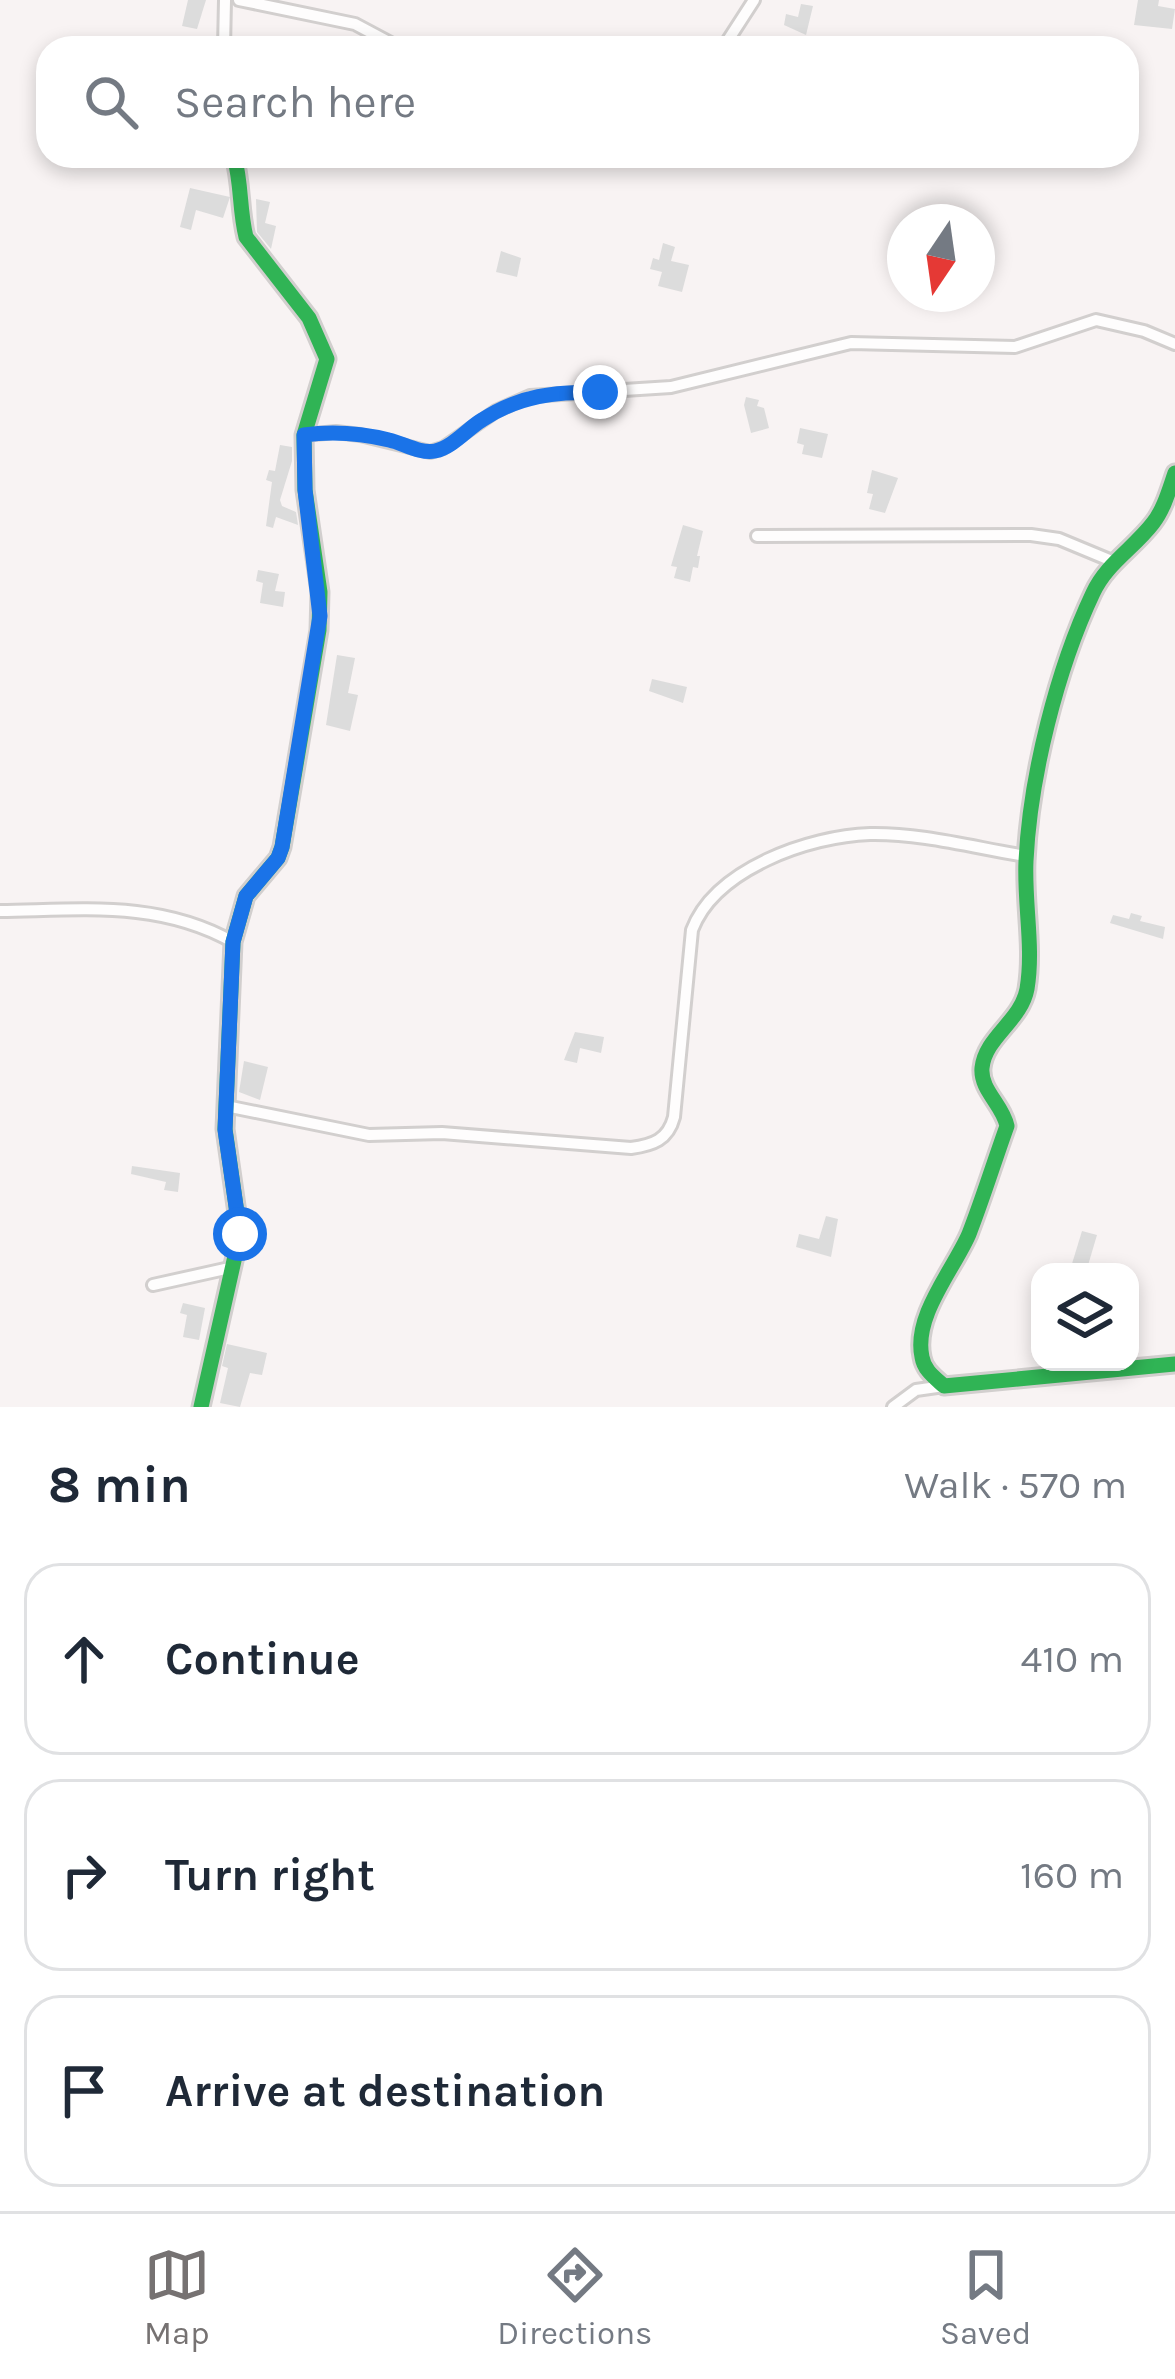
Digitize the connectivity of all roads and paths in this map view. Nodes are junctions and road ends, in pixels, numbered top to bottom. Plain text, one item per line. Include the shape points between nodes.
1 (225, 0) edge
2 (238, 0) edge
3 (754, 0) edge
4 (224, 36) edge
5 (378, 36) edge
6 (731, 36) edge
7 (237, 168) edge
8 (1175, 344) edge
9 (304, 435) junction
10 (1175, 473) edge
11 (757, 536) dead end
12 (1112, 561) junction
13 (1026, 856) junction
14 (0, 911) edge
15 (233, 942) junction
16 (226, 1106) junction
17 (234, 1267) junction
18 (153, 1285) dead end
19 (1175, 1364) edge
20 (944, 1386) junction
21 (201, 1407) edge
22 (893, 1407) edge

1 - 4 street
2 - 5 street
3 - 6 street
7 - 9 street via 246,237 326,350
8 - 9 street via 1096,320 1015,346 851,343 671,386 530,396 430,452 360,435
9 - 15 street via 319,630 282,847 246,896
10 - 12 street via 1154,521
11 - 12 street via 1031,535
12 - 13 street via 1089,602 1056,706
13 - 16 street via 865,834 782,856 723,886 692,931 674,1118 650,1145 442,1132 369,1136
13 - 20 street via 1024,1005 982,1066 1007,1126 922,1336 925,1368
14 - 15 street via 128,909
15 - 16 street
16 - 17 street via 240,1234
17 - 18 street
17 - 21 street
19 - 20 street
20 - 22 street via 916,1390

